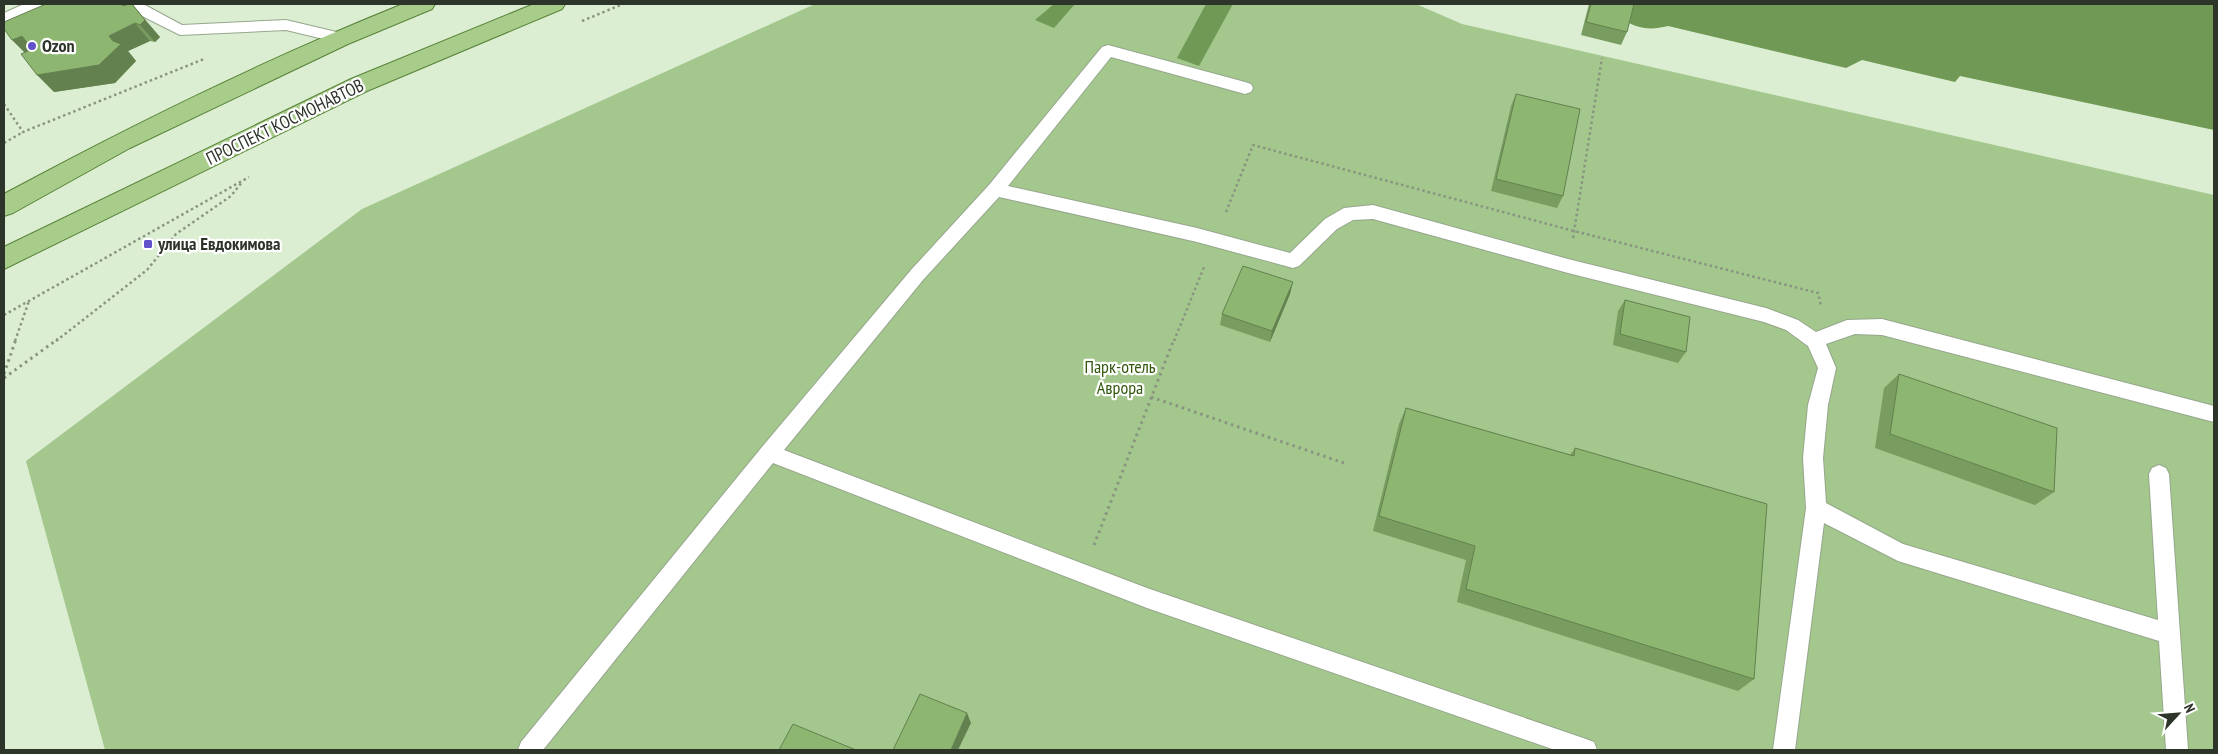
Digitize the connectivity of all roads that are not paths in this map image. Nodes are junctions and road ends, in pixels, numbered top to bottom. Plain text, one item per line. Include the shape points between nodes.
1 (37, 4) edge
2 (131, 4) edge
3 (424, 4) edge
4 (554, 4) edge
5 (4, 19) edge
6 (340, 38) junction
7 (1245, 88) dead end
8 (995, 190) junction
9 (4, 206) edge
10 (13, 255) edge
11 (1815, 342) junction
12 (2214, 414) edge
13 (769, 453) junction
14 (2160, 474) dead end
15 (1816, 508) junction
16 (2170, 634) junction
17 (529, 750) edge
18 (1586, 750) edge
19 (1784, 750) edge
20 (2177, 750) edge

1 - 5 lane
2 - 6 lane via 180,30 286,25
3 - 6 main road
4 - 10 main road, ПРОСПЕКТ КОСМОНАВТОВ via 360,86
6 - 9 main road via 121,142
7 - 8 lane via 1108,51
8 - 11 lane via 1293,261 1331,224 1350,213 1373,212 1568,266 1766,315 1792,325
8 - 13 lane via 917,275
11 - 12 lane via 1835,331 1859,324 1882,327
11 - 15 lane via 1827,368 1818,405 1813,458
13 - 17 lane
13 - 18 lane via 1147,598
14 - 16 lane
15 - 16 lane via 1898,552
15 - 19 lane
16 - 20 lane

